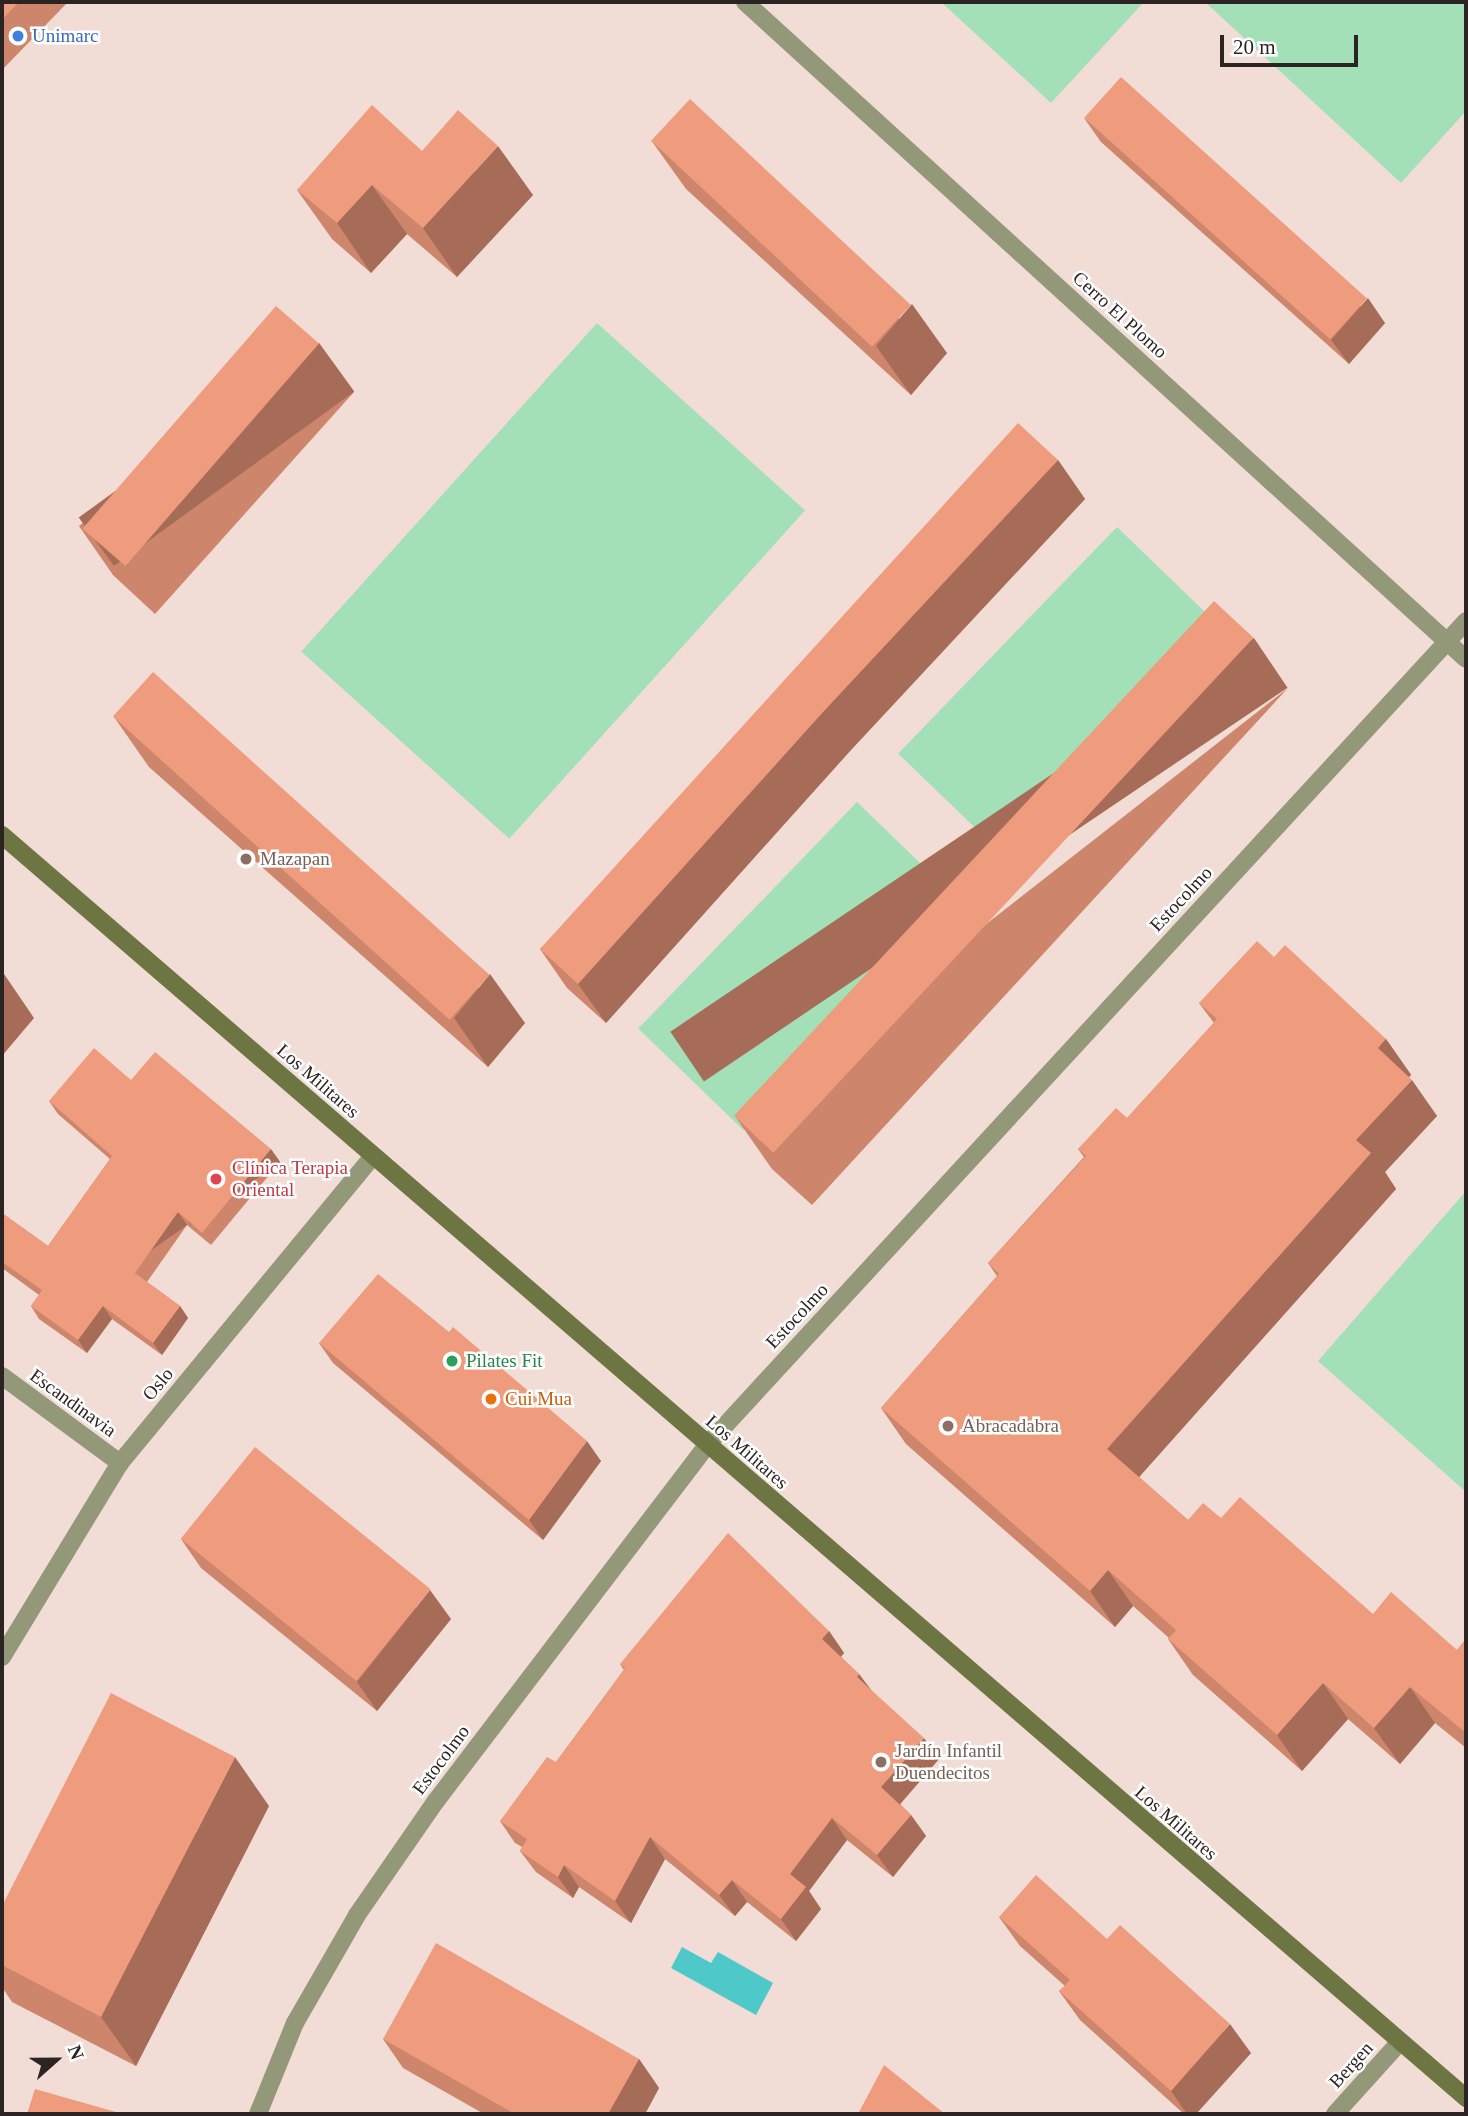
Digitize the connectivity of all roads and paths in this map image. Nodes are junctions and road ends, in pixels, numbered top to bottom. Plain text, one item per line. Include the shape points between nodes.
1 (745, 2) edge
2 (1466, 621) edge
3 (1447, 642) junction
4 (1466, 659) edge
5 (2, 835) edge
6 (373, 1156) junction
7 (2, 1376) edge
8 (707, 1445) junction
9 (120, 1463) junction
10 (2, 1657) edge
11 (1398, 2044) junction
12 (1466, 2098) edge
13 (258, 2114) edge
14 (1335, 2114) edge

1 - 3 street, Cerro El Plomo
2 - 3 street, Estocolmo
3 - 4 street, Cerro El Plomo
3 - 8 street, Estocolmo
5 - 6 main road, Los Militares
6 - 8 main road, Los Militares
6 - 9 street, Oslo
7 - 9 street, Escandinavia
8 - 11 main road, Los Militares
8 - 13 street, Estocolmo via 436,1801 357,1915 295,2023
9 - 10 street, Oslo
11 - 12 main road, Los Militares
11 - 14 street, Bergen

